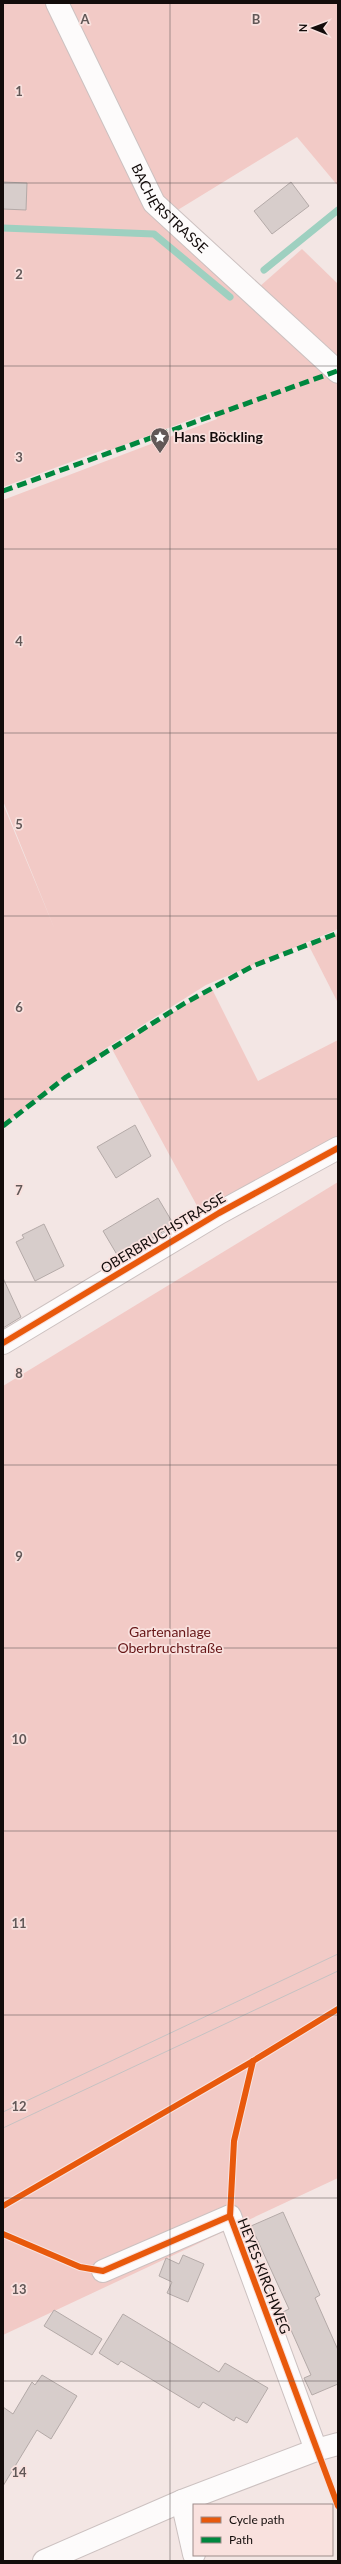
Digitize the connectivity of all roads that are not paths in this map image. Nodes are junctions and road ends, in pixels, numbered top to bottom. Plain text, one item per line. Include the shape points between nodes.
1 (57, 3) edge
2 (338, 372) edge
3 (338, 1148) edge
4 (3, 1343) edge
5 (103, 2271) dead end
6 (338, 2444) edge
7 (316, 2450) junction
8 (182, 2501) junction
9 (193, 2550) edge
10 (44, 2561) edge

1 - 2 street, BACHERSTRASSE via 154,203
3 - 4 street, OBERBRUCHSTRASSE via 219,1213
5 - 7 street, HEYES-KIRCHWEG via 230,2216
6 - 7 street
7 - 8 street
8 - 9 street
8 - 10 street

